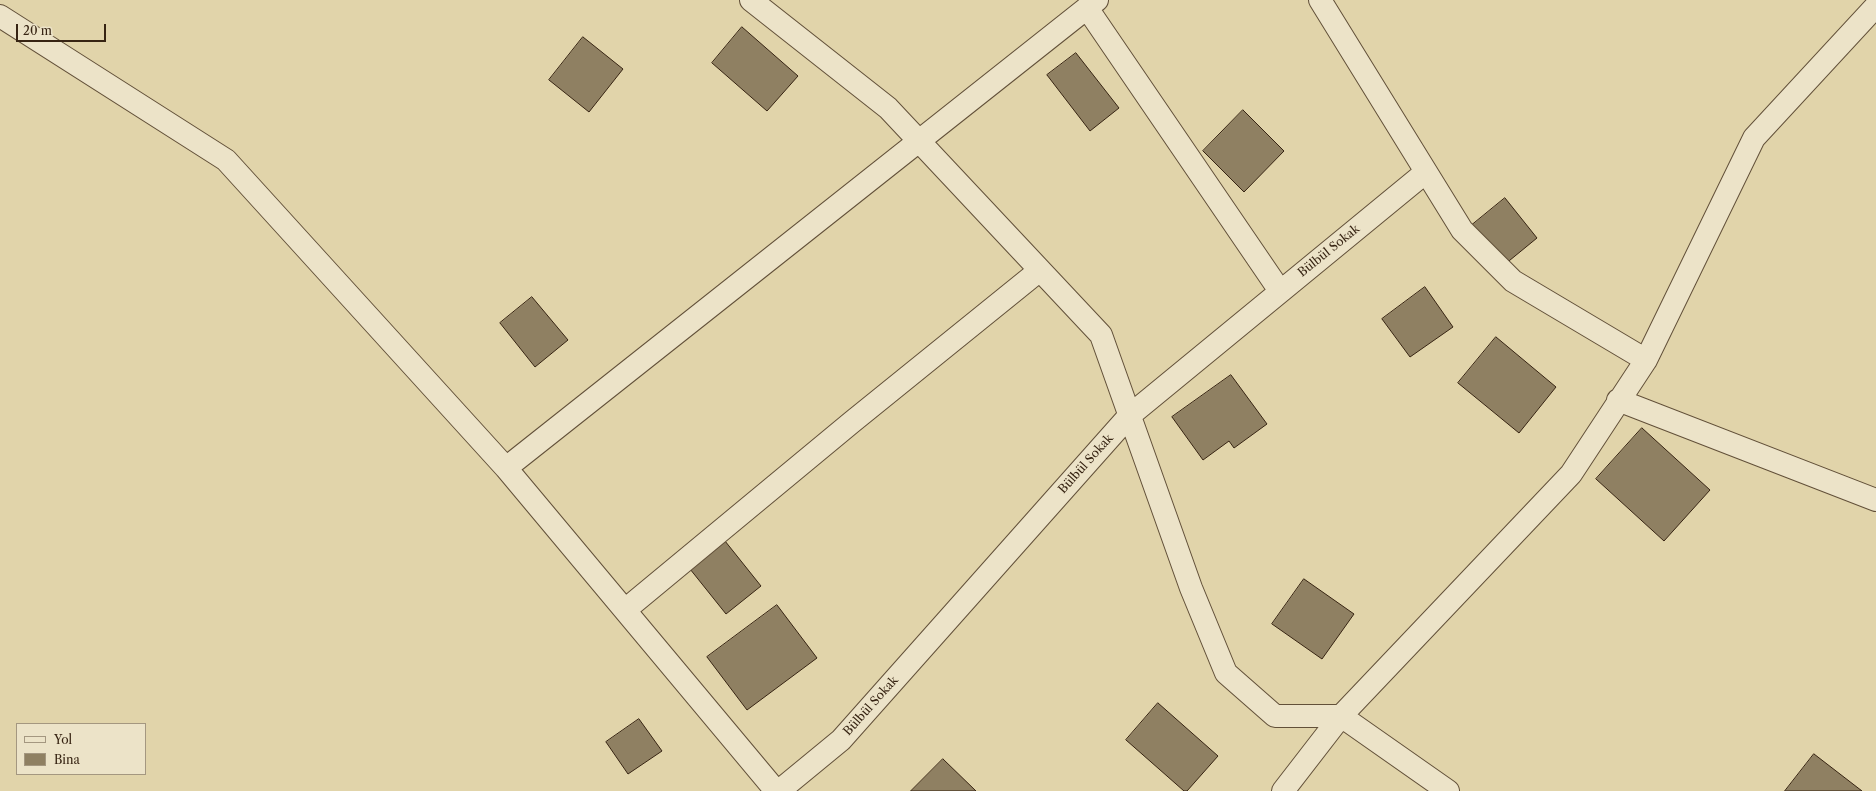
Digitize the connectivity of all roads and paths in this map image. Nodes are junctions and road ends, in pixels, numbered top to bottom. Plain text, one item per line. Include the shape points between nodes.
1 (1320, 0) edge
2 (765, 4) edge
3 (1092, 4) edge
4 (1876, 6) edge
5 (0, 16) edge
6 (919, 142) junction
7 (1426, 172) junction
8 (1040, 270) junction
9 (1280, 291) junction
10 (1646, 360) junction
11 (1618, 400) junction
12 (1129, 416) junction
13 (506, 468) junction
14 (1876, 500) edge
15 (625, 610) junction
16 (1341, 716) junction
17 (776, 791) edge
18 (779, 791) edge
19 (1283, 791) edge
20 (1448, 791) edge

1 - 7 street
2 - 6 street via 888,108
3 - 6 street
3 - 9 street
4 - 10 street via 1754,138
5 - 13 street via 226,160
6 - 8 street
6 - 13 street
7 - 9 street, Bülbül Sokak
7 - 10 street via 1462,230 1513,281
8 - 12 street via 1101,335
8 - 15 street
9 - 12 street, Bülbül Sokak
10 - 11 street
11 - 14 street
11 - 16 street via 1571,474
12 - 16 street via 1191,588 1226,674 1275,716
12 - 18 street, Bülbül Sokak via 841,740
13 - 15 street
15 - 17 street
16 - 19 street
16 - 20 street

